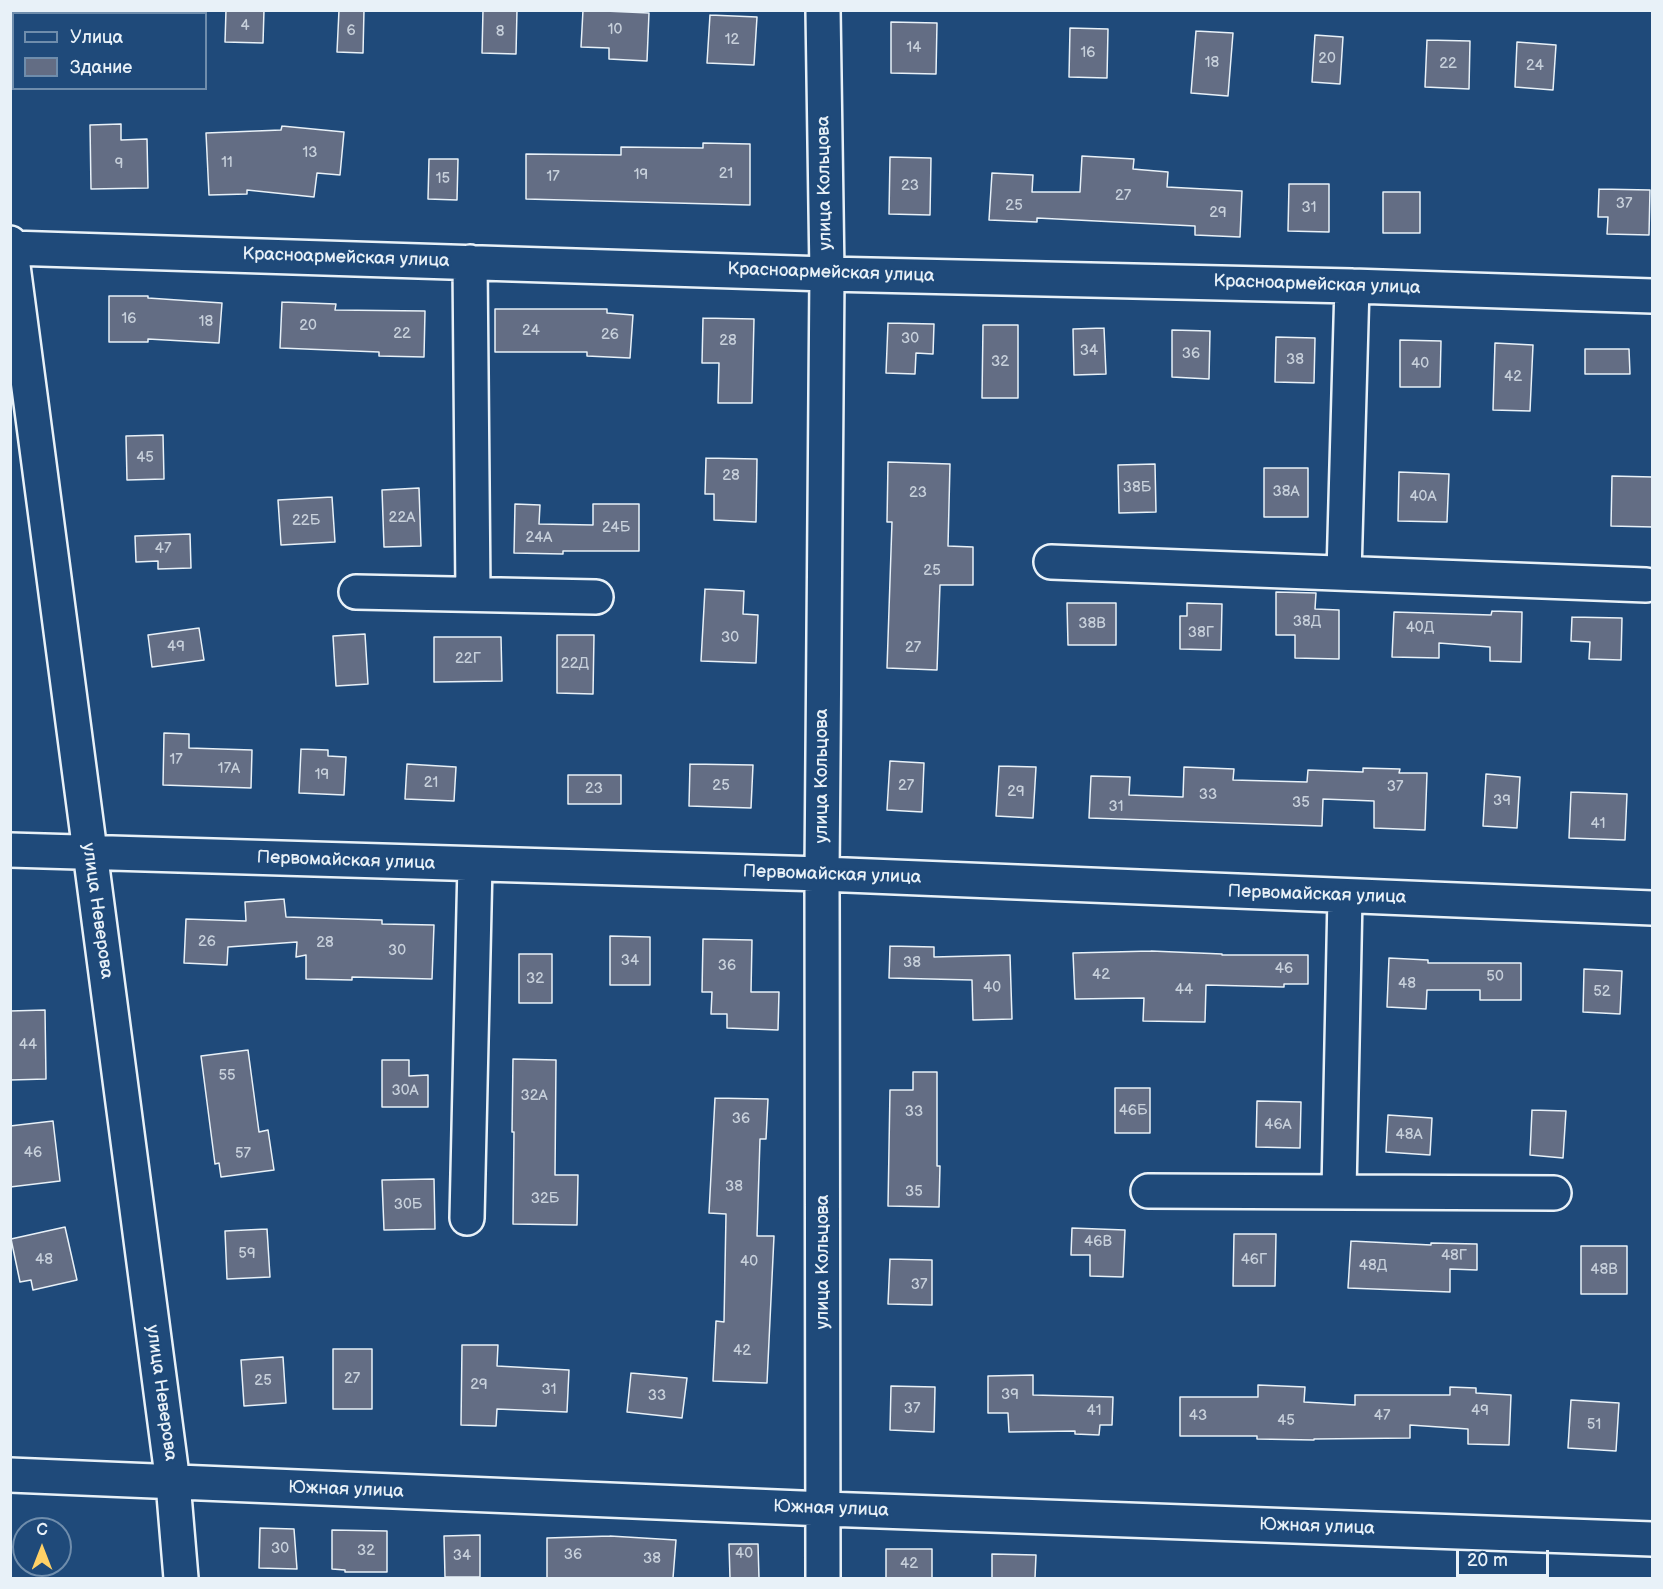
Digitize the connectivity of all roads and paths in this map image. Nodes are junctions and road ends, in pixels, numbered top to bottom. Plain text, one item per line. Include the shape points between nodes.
1 (823, 10) edge
2 (11, 246) edge
3 (470, 262) junction
4 (827, 274) junction
5 (1352, 286) junction
6 (1653, 296) edge
7 (1051, 562) dead end
8 (1344, 573) junction
9 (1646, 585) dead end
10 (356, 592) dead end
11 (473, 594) junction
12 (596, 597) dead end
13 (10, 850) edge
14 (89, 854) junction
15 (475, 864) junction
16 (822, 874) junction
17 (1345, 896) junction
18 (1653, 908) edge
19 (1148, 1191) dead end
20 (1339, 1191) junction
21 (1554, 1193) dead end
22 (467, 1218) dead end
23 (10, 1475) edge
24 (173, 1483) junction
25 (825, 1509) junction
26 (1653, 1539) edge
27 (181, 1578) edge
28 (824, 1578) edge

1 - 4 street, улица Кольцова
2 - 3 street, Красноармейская улица
2 - 14 street, улица Неверова
3 - 4 street, Красноармейская улица
3 - 11 street
4 - 5 street, Красноармейская улица
4 - 16 street, улица Кольцова
5 - 6 street, Красноармейская улица
5 - 8 street
7 - 8 street
8 - 9 street
10 - 11 street
11 - 12 street
13 - 14 street, Первомайская улица
14 - 15 street, Первомайская улица
14 - 24 street, улица Неверова
15 - 16 street, Первомайская улица
15 - 22 street
16 - 17 street, Первомайская улица
16 - 25 street, улица Кольцова
17 - 18 street, Первомайская улица
17 - 20 street
19 - 20 street
20 - 21 street
23 - 24 street, Южная улица
24 - 25 street, Южная улица
24 - 27 street, улица Неверова
25 - 26 street, Южная улица
25 - 28 street, улица Кольцова

